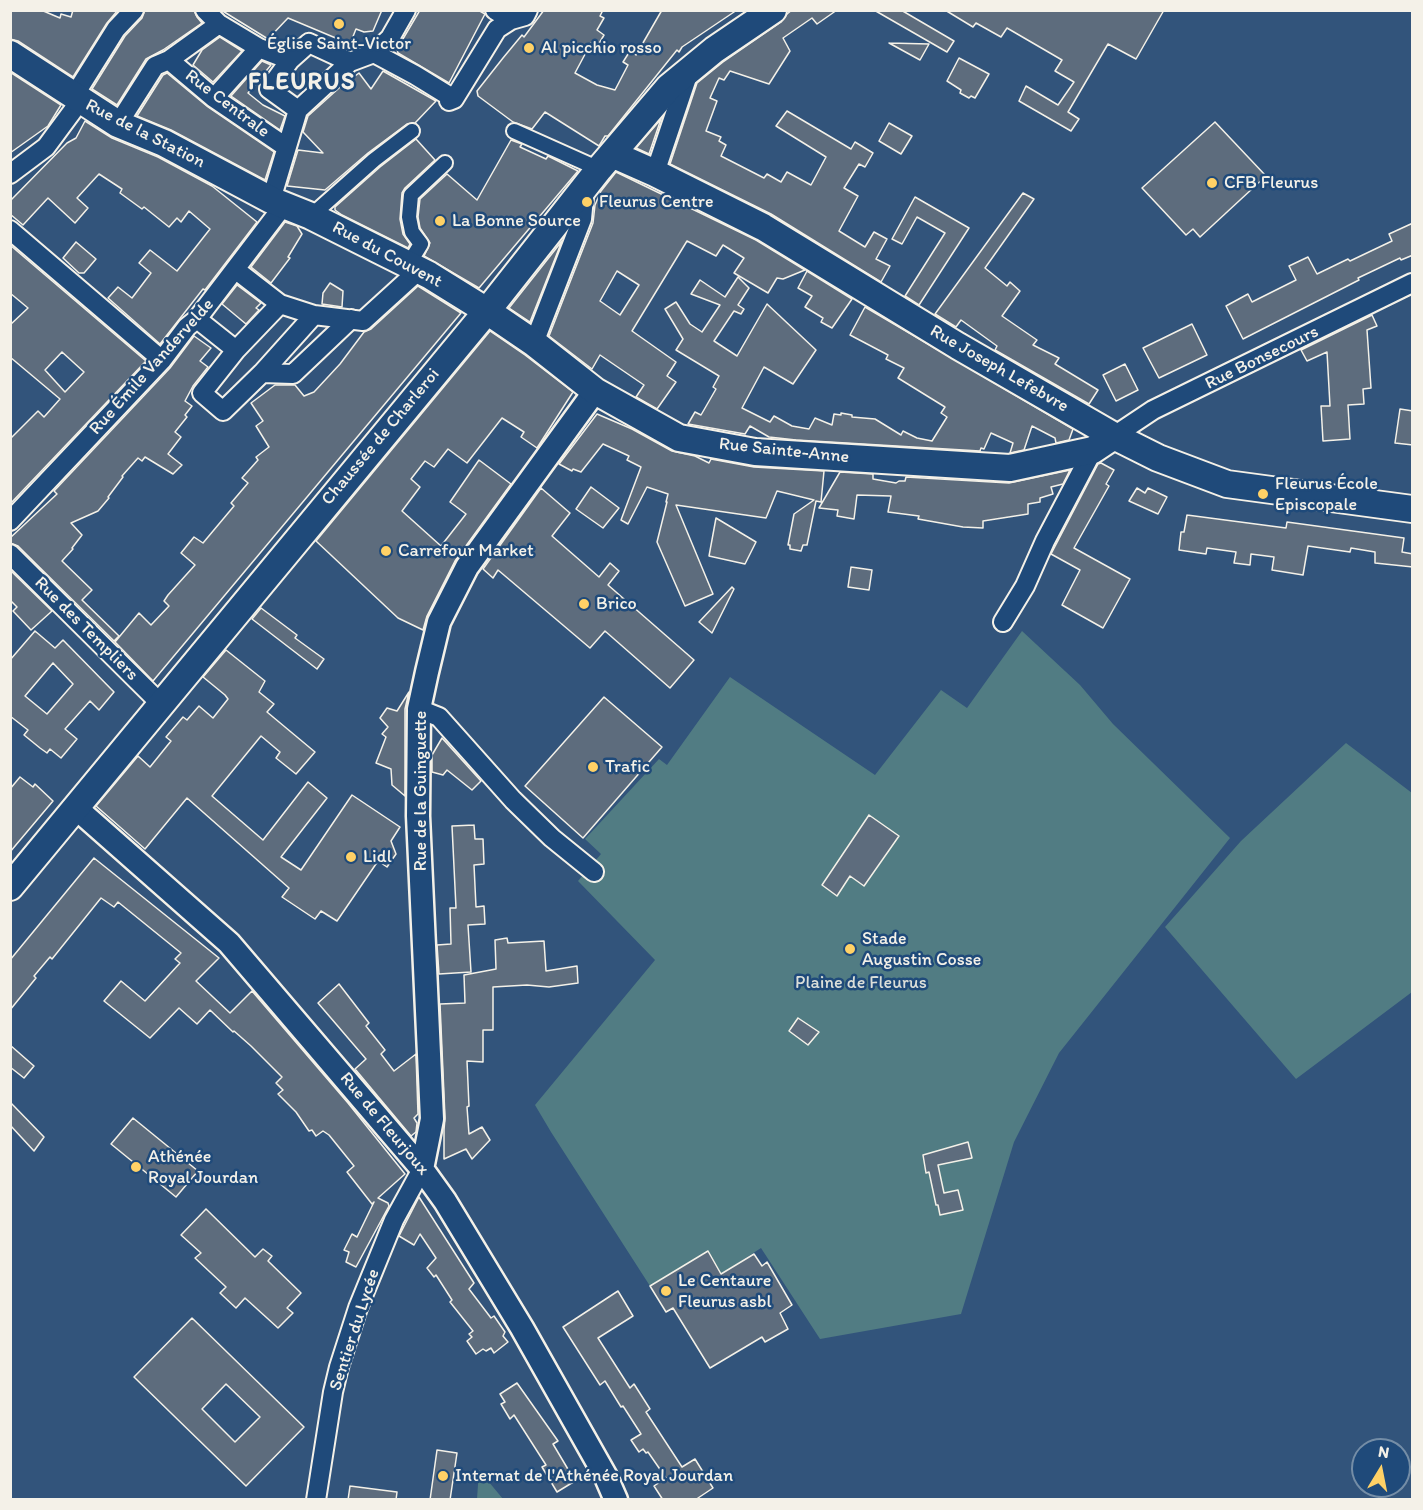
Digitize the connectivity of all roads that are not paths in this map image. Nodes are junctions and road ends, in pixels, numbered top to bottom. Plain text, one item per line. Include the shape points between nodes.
1 (134, 10) edge
2 (205, 10) edge
3 (406, 10) edge
4 (495, 10) edge
5 (528, 10) edge
6 (774, 10) edge
7 (511, 20) junction
8 (219, 24) junction
9 (259, 48) junction
10 (374, 53) junction
11 (10, 54) edge
12 (169, 60) junction
13 (290, 60) junction
14 (350, 62) junction
15 (690, 69) junction
16 (77, 98) junction
17 (214, 98) junction
18 (298, 110) junction
19 (118, 124) junction
20 (412, 131) dead end
21 (514, 131) dead end
22 (286, 147) junction
23 (445, 163) dead end
24 (598, 170) junction
25 (655, 173) junction
26 (10, 174) edge
27 (278, 202) junction
28 (311, 216) junction
29 (10, 230) edge
30 (413, 268) junction
31 (236, 270) junction
32 (1413, 283) edge
33 (280, 304) junction
34 (487, 311) junction
35 (314, 315) junction
36 (196, 319) junction
37 (351, 319) junction
38 (534, 343) junction
39 (236, 350) junction
40 (162, 360) junction
41 (262, 373) junction
42 (595, 392) junction
43 (1114, 436) junction
44 (1093, 450) junction
45 (1413, 509) edge
46 (10, 521) edge
47 (10, 554) edge
48 (1004, 622) dead end
49 (161, 704) junction
50 (419, 709) junction
51 (76, 808) junction
52 (594, 872) dead end
53 (10, 887) edge
54 (422, 1169) junction
55 (316, 1500) edge
56 (616, 1500) edge

1 - 16 street via 116,29
2 - 8 street
3 - 10 street via 390,38
4 - 7 street
5 - 7 street via 525,16
6 - 15 main road, Chaussée de Charleroi
7 - 10 street via 497,29 452,100
8 - 9 street
8 - 12 street, Rue Centrale
9 - 13 street
9 - 17 street
10 - 14 street
11 - 16 main road, Rue de la Station
12 - 17 street, Rue Centrale
12 - 19 street, Rue Centrale via 155,66
13 - 14 street via 309,43
13 - 18 street via 268,89
14 - 18 street
15 - 24 main road, Chaussée de Charleroi via 669,87
15 - 25 street
16 - 19 main road, Rue de la Station
16 - 26 street via 46,147
17 - 22 street, Rue Centrale
18 - 22 street
19 - 27 main road, Rue de la Station via 164,143
20 - 28 street
21 - 24 street
22 - 27 street
23 - 30 street via 411,195 412,232 421,244
24 - 25 main road, Rue Joseph Lefebvre
24 - 34 main road, Chaussée de Charleroi
24 - 38 street
25 - 43 main road, Rue Joseph Lefebvre via 763,227
27 - 28 main road, Rue du Couvent
27 - 31 street, Rue Émile Vandervelde
28 - 30 main road, Rue du Couvent
29 - 40 street
30 - 34 main road, Rue du Couvent
30 - 37 street via 363,321
31 - 33 street
31 - 36 street, Rue Émile Vandervelde
32 - 43 street, Rue Bonsecours via 1153,410
33 - 35 street
33 - 39 street
34 - 38 main road, Rue Sainte-Anne
34 - 49 main road, Chaussée de Charleroi
35 - 37 street
35 - 41 street
36 - 39 street
36 - 40 street, Rue Émile Vandervelde
37 - 41 street via 293,374
38 - 42 main road, Rue Sainte-Anne
39 - 41 street via 201,393 223,411
40 - 46 street, Rue Émile Vandervelde
42 - 44 main road, Rue Sainte-Anne via 679,438 755,452 1010,468
42 - 50 street, Rue de la Guinguette via 467,567 439,622
43 - 44 main road, Rue Sainte-Anne
43 - 45 main road, Rue Joseph Lefebvre via 1158,458 1227,484
44 - 48 street
47 - 49 street, Rue des Templiers
49 - 51 main road, Chaussée de Charleroi
50 - 52 street via 439,717 513,800
50 - 54 street, Rue de la Guinguette via 418,816 432,1119
51 - 53 main road, Chaussée de Charleroi
51 - 54 street, Rue de Fleurjoux via 230,943
54 - 55 street, Sentier du Lycée via 394,1220 339,1367
54 - 56 street, Rue de Fleurjoux via 522,1328

